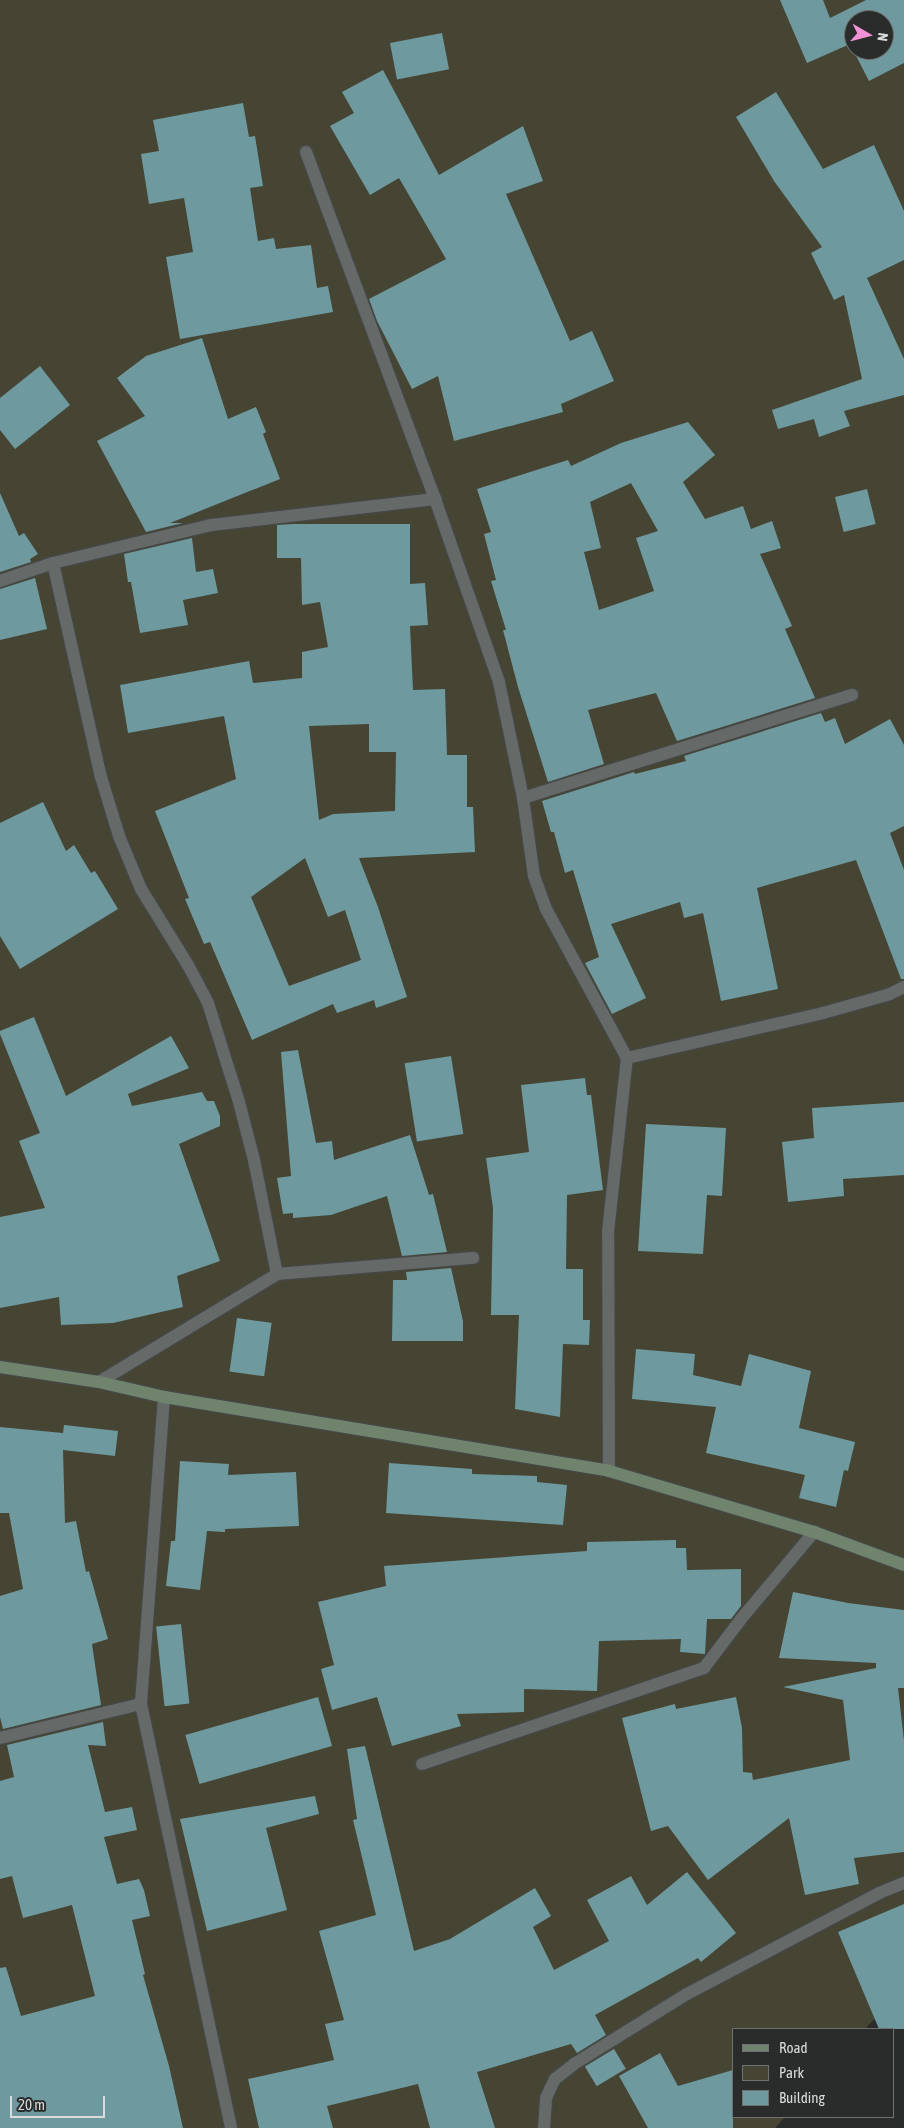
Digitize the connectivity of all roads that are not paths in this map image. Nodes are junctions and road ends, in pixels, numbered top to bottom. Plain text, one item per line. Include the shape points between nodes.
1 (306, 152) dead end
2 (435, 499) junction
3 (53, 563) junction
4 (0, 581) edge
5 (852, 695) dead end
6 (523, 798) junction
7 (904, 987) edge
8 (627, 1058) junction
9 (473, 1258) dead end
10 (277, 1274) junction
11 (0, 1367) edge
12 (99, 1382) junction
13 (164, 1397) junction
14 (609, 1471) junction
15 (814, 1532) junction
16 (904, 1565) edge
17 (141, 1704) junction
18 (0, 1738) edge
19 (422, 1764) dead end
20 (904, 1883) edge
21 (231, 2128) edge
22 (544, 2128) edge

1 - 2 street
2 - 3 street via 211,525
2 - 6 street via 498,682
3 - 4 street
3 - 10 street via 101,777 119,836 141,888 208,1003 254,1160
5 - 6 street
6 - 8 street via 534,876 546,909
7 - 8 street via 890,994 823,1012
8 - 14 street via 608,1232
9 - 10 street
10 - 12 street
11 - 12 main road
12 - 13 main road
13 - 14 main road
13 - 17 street
14 - 15 main road
15 - 16 main road
15 - 19 street via 704,1668
17 - 18 street
17 - 21 street
20 - 22 street via 686,1994 574,2064 554,2079 546,2098

